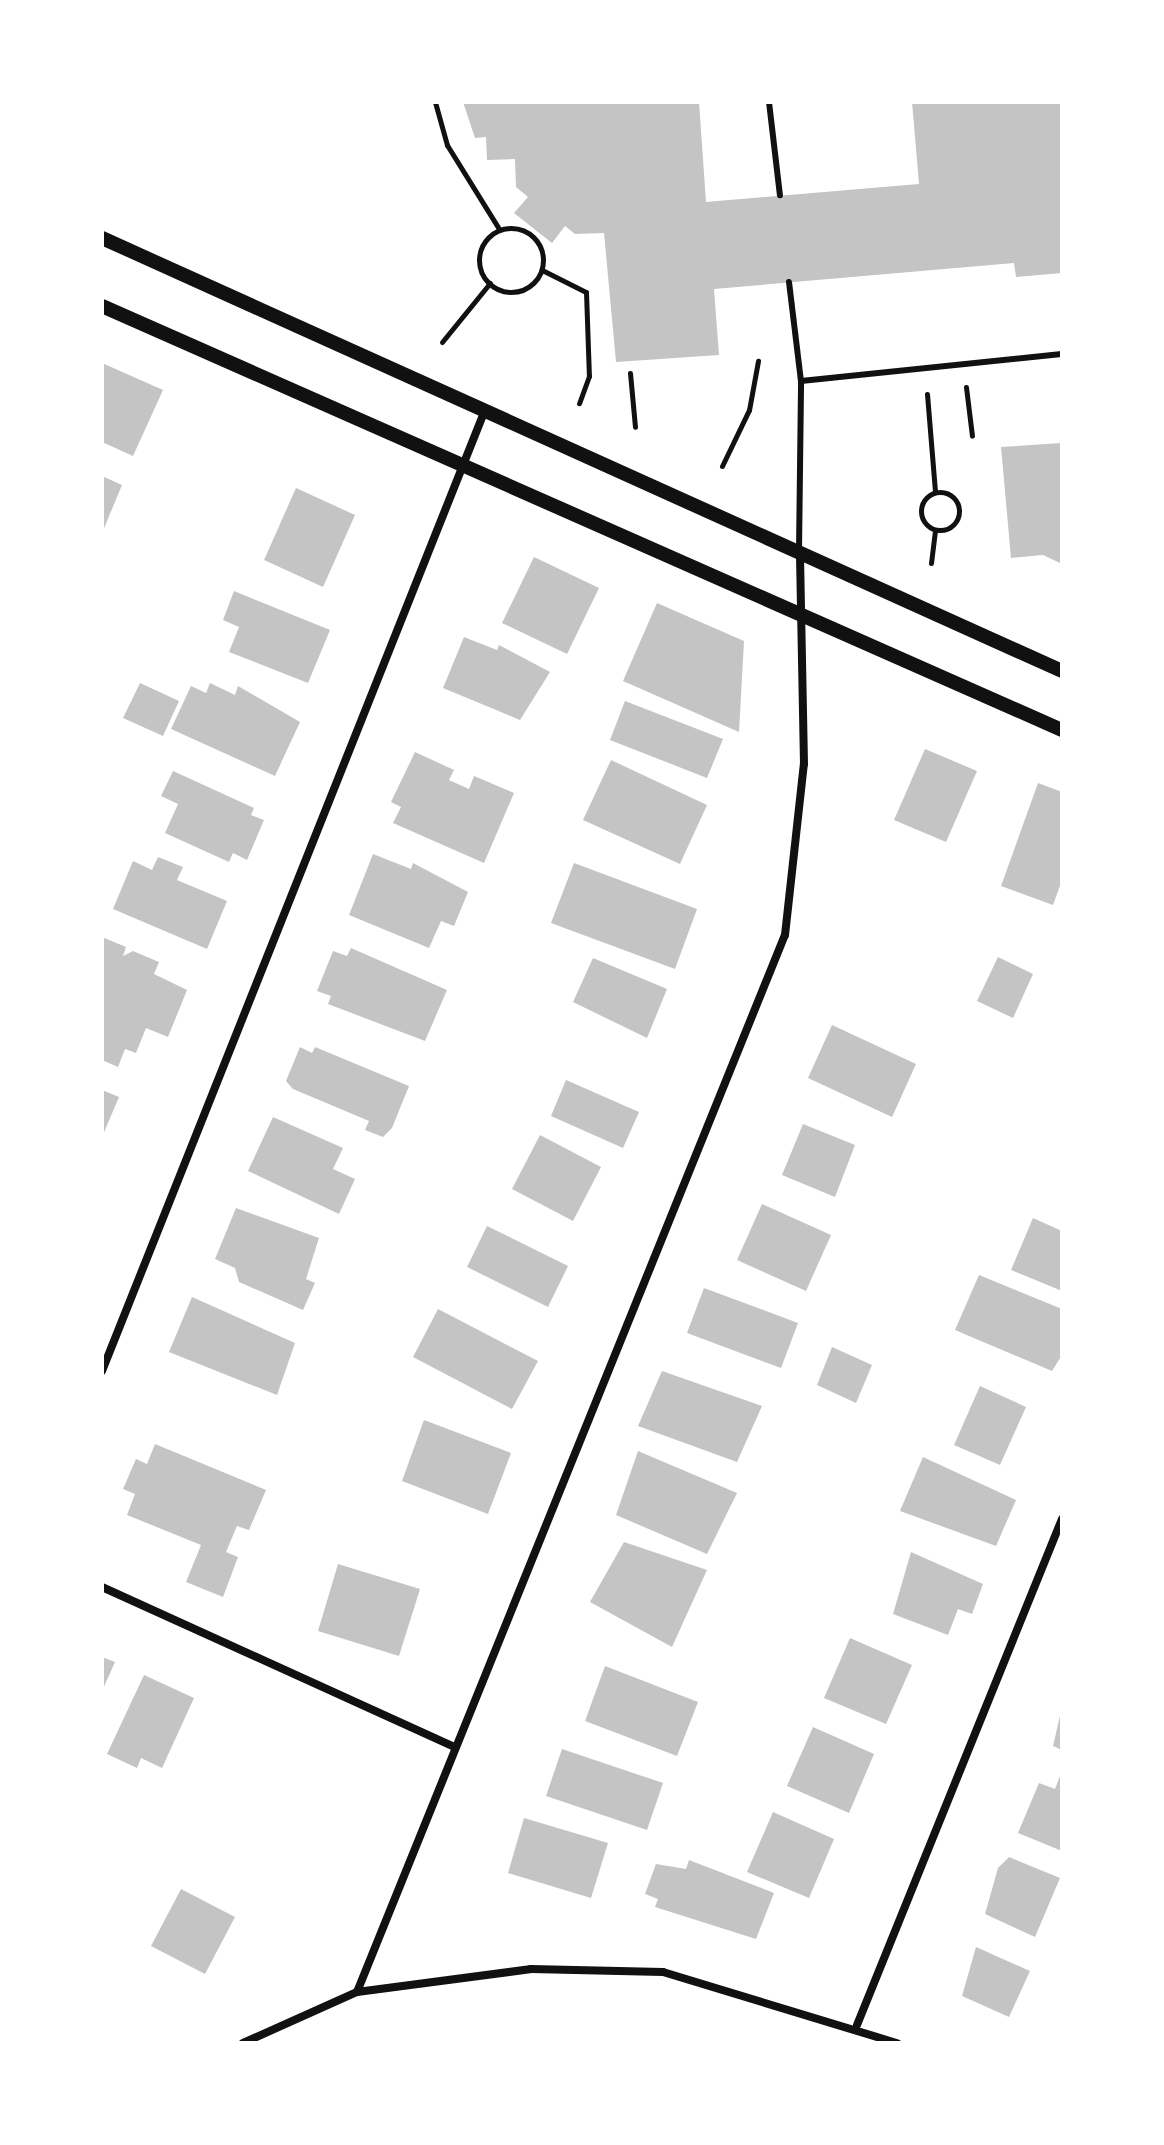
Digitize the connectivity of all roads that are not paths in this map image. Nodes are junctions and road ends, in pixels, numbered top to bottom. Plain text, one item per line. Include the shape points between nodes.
1 (769, 102) edge
2 (780, 195) dead end
3 (102, 238) edge
4 (789, 282) dead end
5 (102, 306) edge
6 (1062, 354) edge
7 (801, 381) junction
8 (485, 410) junction
9 (460, 469) junction
10 (799, 551) junction
11 (806, 617) junction
12 (1062, 671) edge
13 (1062, 730) edge
14 (102, 1371) edge
15 (1062, 1519) edge
16 (102, 1587) edge
17 (455, 1747) junction
18 (357, 1992) junction
19 (857, 2025) junction
20 (243, 2043) edge
21 (897, 2043) edge

1 - 2 lane
3 - 8 street
4 - 7 lane
5 - 9 street
6 - 7 lane
7 - 10 lane
8 - 9 street
8 - 10 street
9 - 11 street
9 - 14 street
10 - 11 street
10 - 12 street
11 - 13 street
11 - 17 street via 804,764 785,935
15 - 19 street
16 - 17 street
17 - 18 street
18 - 19 street via 531,1969 663,1972
18 - 20 street
19 - 21 street

